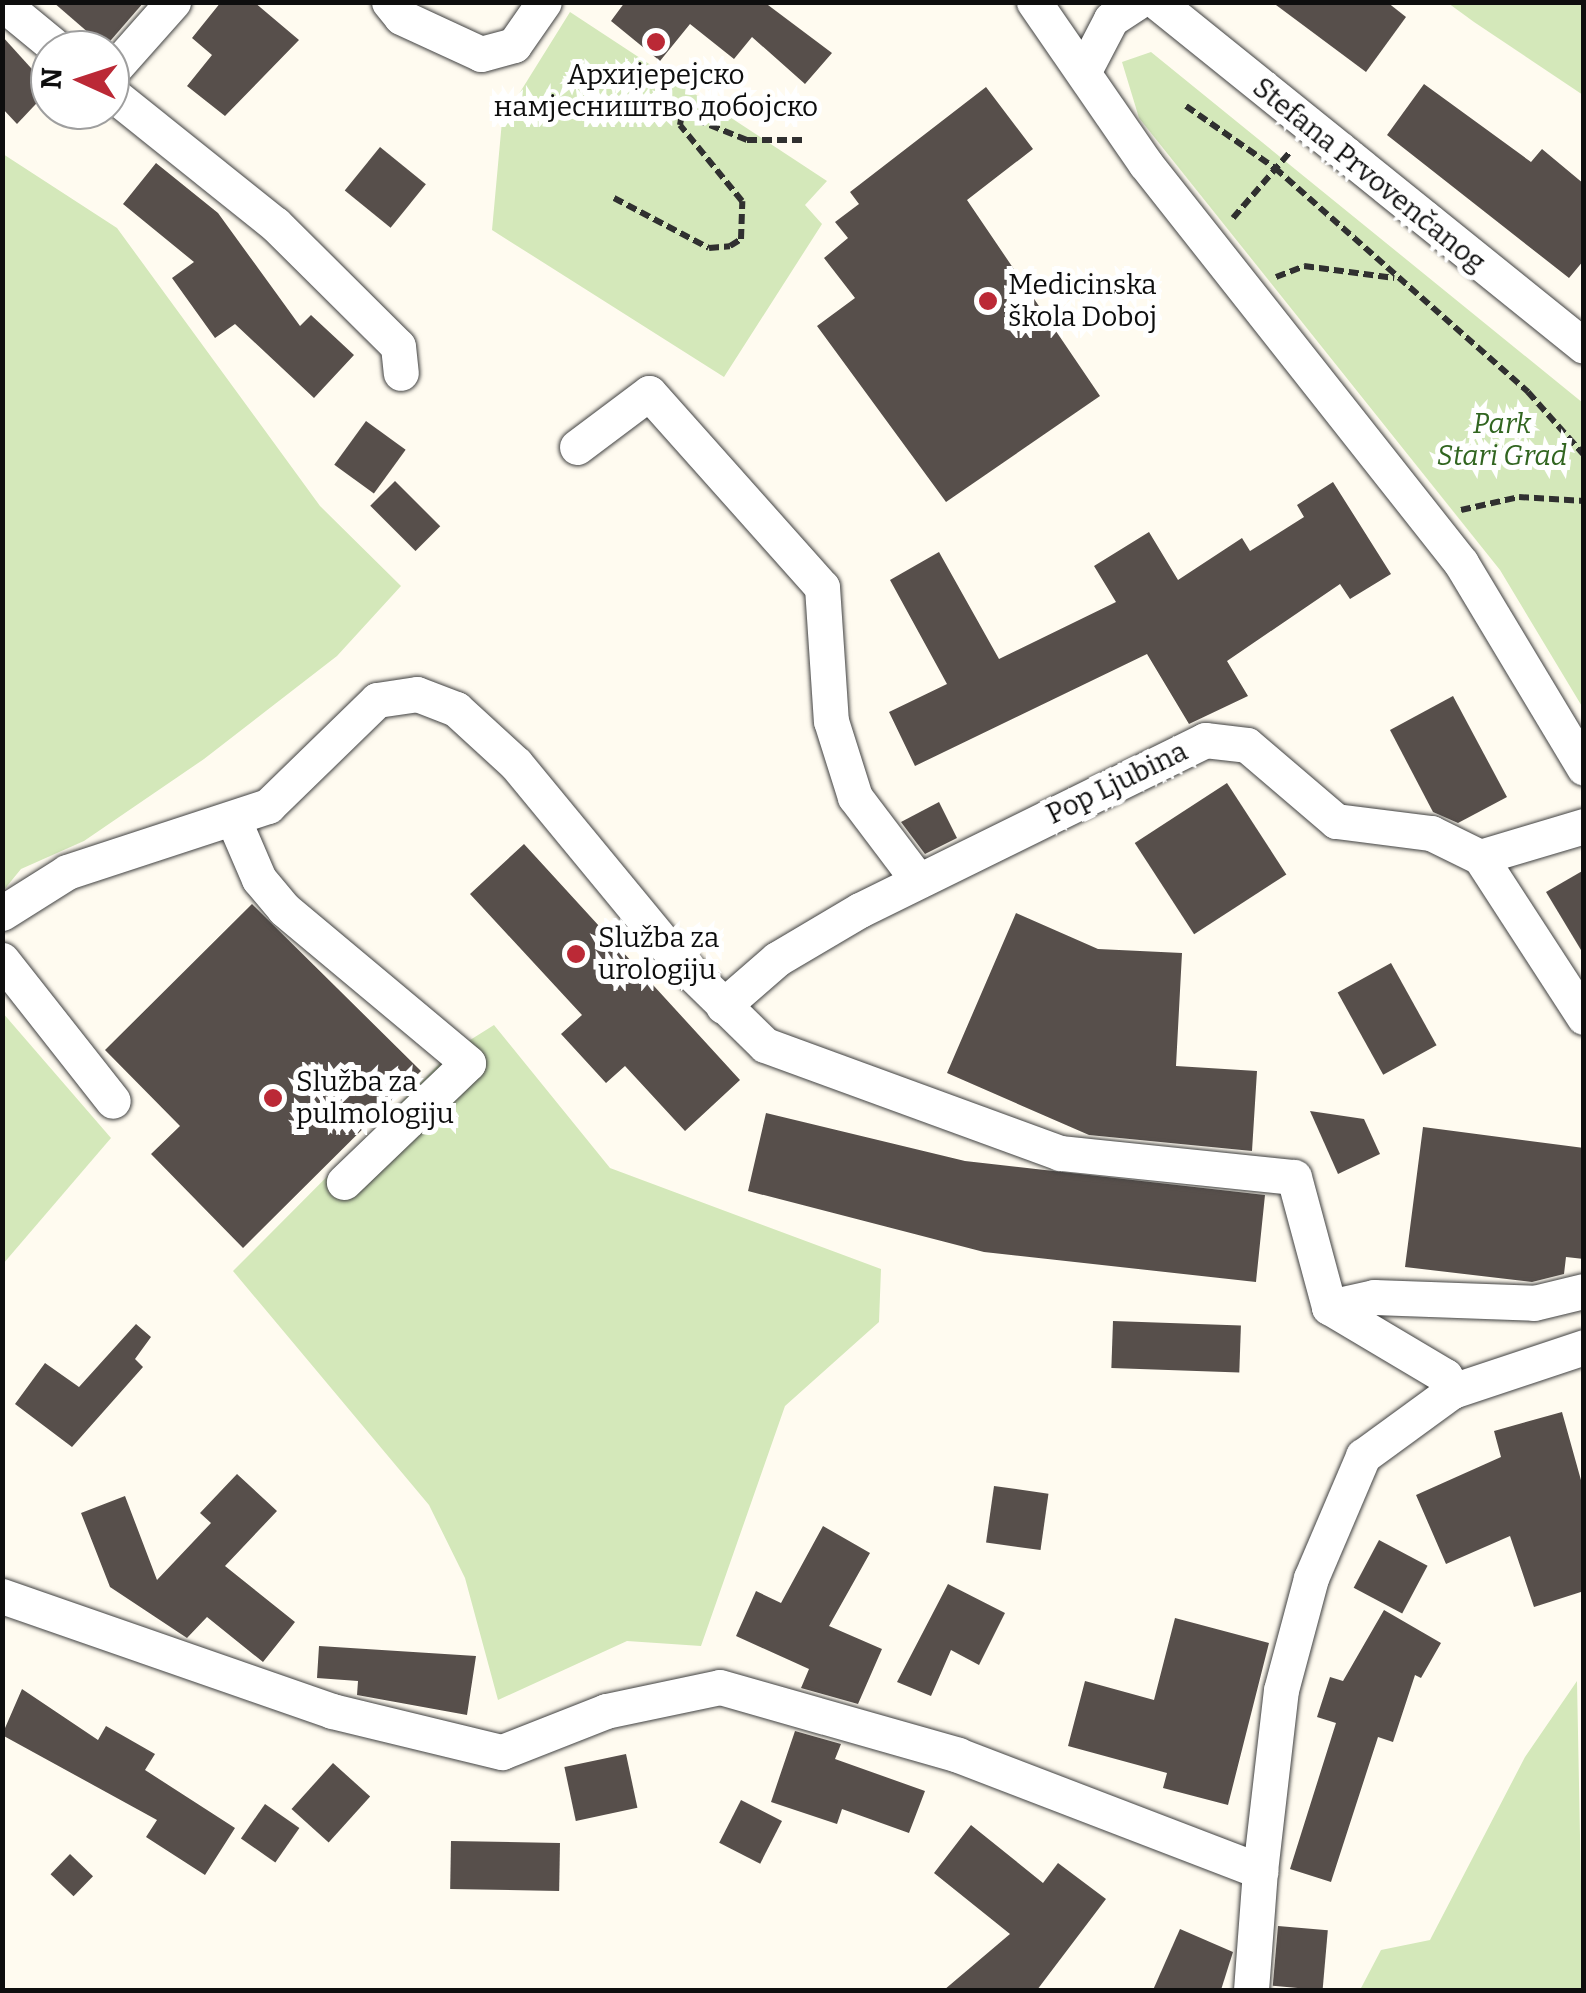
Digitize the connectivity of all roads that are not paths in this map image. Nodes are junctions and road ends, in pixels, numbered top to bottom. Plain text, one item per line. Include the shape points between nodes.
1 (2, 2) edge
2 (173, 2) edge
3 (389, 2) edge
4 (544, 2) edge
5 (1034, 2) edge
6 (1064, 2) edge
7 (1137, 2) edge
8 (1157, 2) edge
9 (35, 30) edge
10 (130, 50) edge
11 (1085, 69) junction
12 (130, 108) edge
13 (1584, 346) edge
14 (401, 374) dead end
15 (577, 447) dead end
16 (1584, 768) edge
17 (234, 821) junction
18 (1584, 826) edge
19 (1480, 857) junction
20 (917, 879) junction
21 (2, 913) edge
22 (2, 960) edge
23 (723, 1006) junction
24 (1584, 1017) edge
25 (113, 1101) dead end
26 (344, 1182) dead end
27 (1584, 1291) edge
28 (1329, 1307) junction
29 (1584, 1347) edge
30 (1452, 1391) junction
31 (2, 1596) edge
32 (1260, 1870) junction
33 (1251, 1990) edge

1 - 9 street
2 - 10 street
3 - 4 street via 401,18 481,54 514,45
5 - 11 street
6 - 11 street
7 - 11 street via 1111,19
8 - 13 street, Stefana Prvovenčanog
11 - 16 street via 1145,164 1462,564
12 - 14 street via 274,224 398,346
15 - 20 street via 649,392 822,587 831,720 854,797
17 - 21 street via 66,872
17 - 23 street via 268,806 377,700 417,694 456,709 516,764
17 - 26 street via 258,878 284,909 468,1063
18 - 19 street
19 - 20 street, Pop Ljubina via 1431,832 1336,820 1247,745 1206,740
19 - 24 street
20 - 23 street, Pop Ljubina via 777,959
22 - 25 street
23 - 28 street via 764,1045 1060,1153 1294,1176
27 - 28 street via 1534,1303 1374,1297
28 - 30 street via 1445,1376
29 - 30 street
30 - 32 street via 1363,1456 1337,1507 1282,1690
31 - 32 street via 314,1705 502,1752 606,1711 720,1687 958,1756
32 - 33 street

